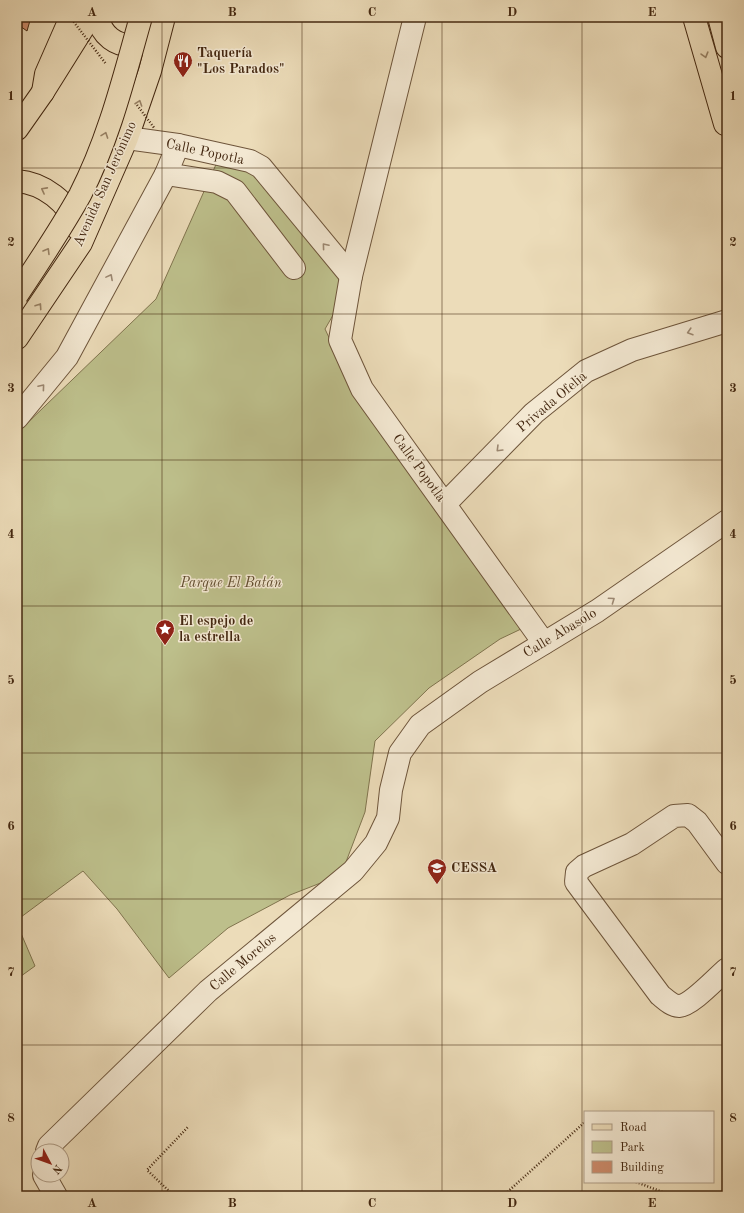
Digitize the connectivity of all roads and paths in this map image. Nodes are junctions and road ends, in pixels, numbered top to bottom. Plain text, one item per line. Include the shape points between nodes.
1 (71, 17) edge
2 (90, 17) edge
3 (98, 17) edge
4 (141, 17) edge
5 (164, 17) edge
6 (415, 17) edge
7 (694, 17) edge
8 (719, 17) edge
9 (727, 47) edge
10 (43, 92) junction
11 (723, 113) edge
12 (17, 130) edge
13 (727, 131) edge
14 (127, 138) junction
15 (178, 145) junction
16 (166, 174) junction
17 (17, 181) edge
18 (81, 243) junction
19 (294, 268) dead end
20 (351, 276) junction
21 (17, 295) edge
22 (727, 321) edge
23 (17, 338) edge
24 (17, 418) edge
25 (445, 504) junction
26 (727, 521) edge
27 (544, 643) junction
28 (400, 753) joint
29 (727, 863) edge
30 (727, 969) edge
31 (584, 1123) edge
32 (188, 1127) dead end
33 (52, 1143) edge
34 (49, 1183) edge
35 (639, 1183) edge
36 (56, 1196) edge
37 (165, 1196) edge
38 (503, 1196) edge
39 (673, 1196) edge

1 - 10 main road via 46,74
2 - 10 main road
3 - 5 main road via 100,28 115,43 136,45 154,34
21 -> 4 main road, bridge via 80,194 115,108
14 -> 5 main road, Avenida San Jerónimo via 150,71
6 - 20 street, Calle Popotla
7 -> 11 main road
8 - 9 main road
10 - 12 main road
11 - 13 main road
14 - 15 street, Calle Popotla
14 - 18 main road, Avenida San Jerónimo
15 - 16 street
20 -> 15 street, Calle Popotla via 261,167 250,161
16 - 19 street via 217,182 235,191
24 -> 16 street via 67,357
18 -> 17 main road via 75,222 63,204 46,190
23 -> 18 main road, Avenida San Jerónimo
20 - 25 street, Calle Popotla via 340,340 362,389
22 -> 25 street, Privada Ofelia via 632,350 586,371 534,413
25 - 27 street, Calle Popotla
27 -> 26 street, Calle Abasolo via 597,611
27 - 28 street, Calle Abasolo via 480,682 420,725
28 - 33 street, Calle Morelos via 388,818 376,843 354,871 208,991
29 - 30 street via 697,822 688,815 674,816 632,844 584,866 577,872 576,882 660,995 670,1003 679,1006 689,1002
31 - 38 path
32 - 37 path via 147,1170 170,1192
34 - 36 street
35 - 39 path

